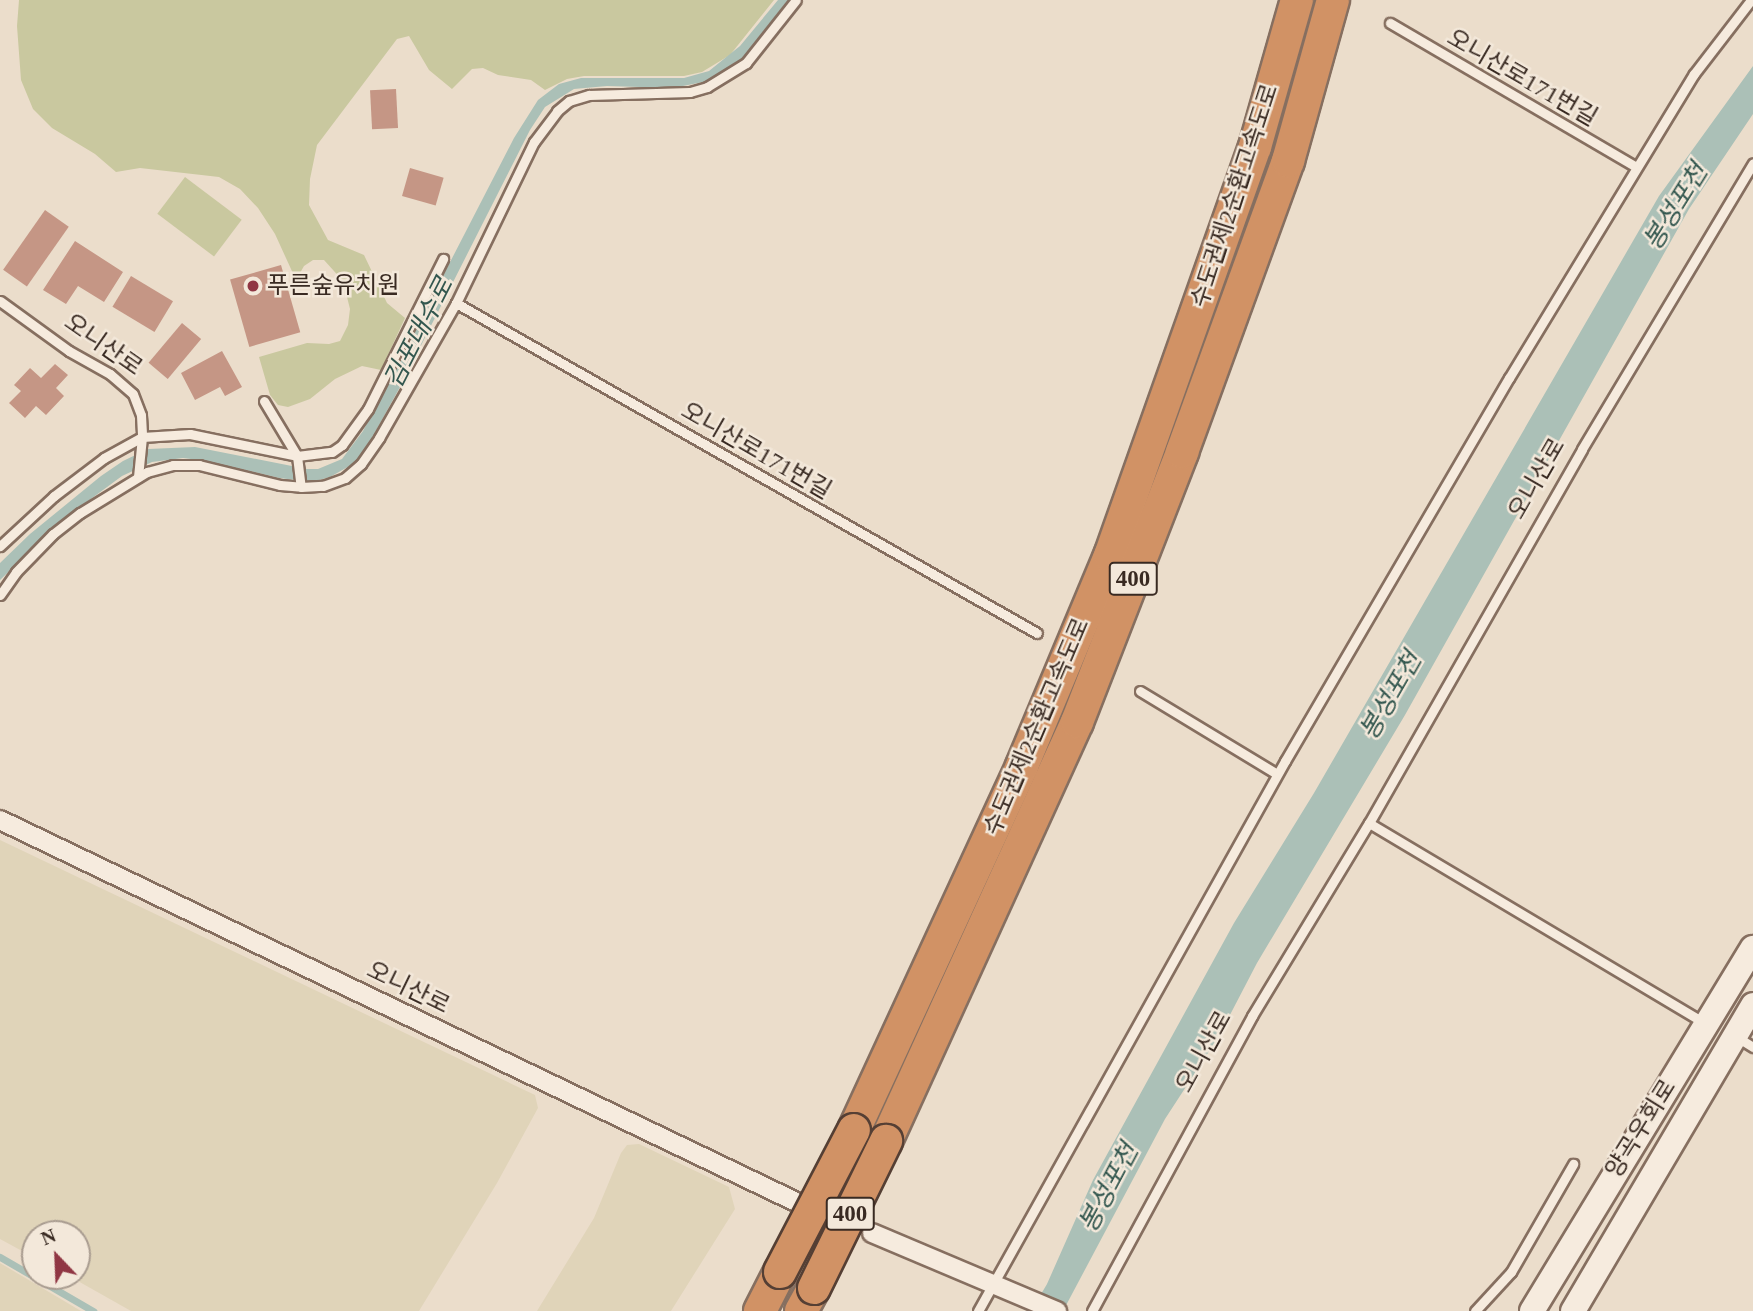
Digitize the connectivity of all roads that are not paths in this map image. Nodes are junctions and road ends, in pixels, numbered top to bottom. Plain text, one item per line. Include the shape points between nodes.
1 (796, 0) edge
2 (1297, 0) edge
3 (1333, 0) edge
4 (1752, 0) edge
5 (1390, 23) dead end
6 (1753, 163) edge
7 (1635, 166) junction
8 (443, 259) dead end
9 (0, 301) edge
10 (456, 303) junction
11 (264, 401) dead end
12 (142, 441) junction
13 (297, 456) junction
14 (138, 474) junction
15 (301, 486) junction
16 (0, 546) edge
17 (0, 595) edge
18 (1037, 633) dead end
19 (1140, 691) dead end
20 (1277, 774) junction
21 (0, 820) edge
22 (1368, 823) junction
23 (1753, 948) edge
24 (1753, 1005) edge
25 (1705, 1024) junction
26 (1744, 1041) edge
27 (1573, 1164) dead end
28 (794, 1200) dead end
29 (872, 1233) dead end
30 (997, 1285) junction
31 (808, 1299) edge
32 (760, 1311) edge
33 (978, 1311) edge
34 (1057, 1311) edge
35 (1092, 1311) edge
36 (1475, 1311) edge
37 (1532, 1311) edge
38 (1573, 1311) edge

1 - 10 lane via 746,63 707,87 690,92 589,95 569,101 557,111 534,142
2 - 32 highway, 수도권제2순환고속도로 / 400, bridge via 1255,147 1110,556 1022,766 854,1130
3 - 31 highway, 수도권제2순환고속도로 / 400, bridge via 1288,161 1077,722 886,1141
4 - 7 lane via 1694,74
5 - 7 lane, 오니산로171번길
6 - 22 lane, 오니산로
7 - 20 lane
8 - 13 lane via 354,430 332,452
9 - 12 lane, 오니산로 via 133,394 141,415
10 - 15 lane via 361,464 345,478 323,486
10 - 18 lane, 오니산로171번길
11 - 13 lane
12 - 13 lane via 198,435
12 - 14 lane, 오니산로
12 - 16 lane via 104,458
13 - 15 lane
14 - 15 lane via 173,465 199,465
14 - 17 lane via 53,534
19 - 20 lane
20 - 30 lane
21 - 28 street, 오니산로
22 - 25 lane
22 - 35 lane, 오니산로 via 1252,1016
23 - 25 main road, 양곡우회로
24 - 26 main road, 양곡우회로
25 - 37 main road, 양곡우회로
26 - 38 main road, 양곡우회로
27 - 36 lane via 1511,1272
29 - 30 street
30 - 33 lane
30 - 34 street

